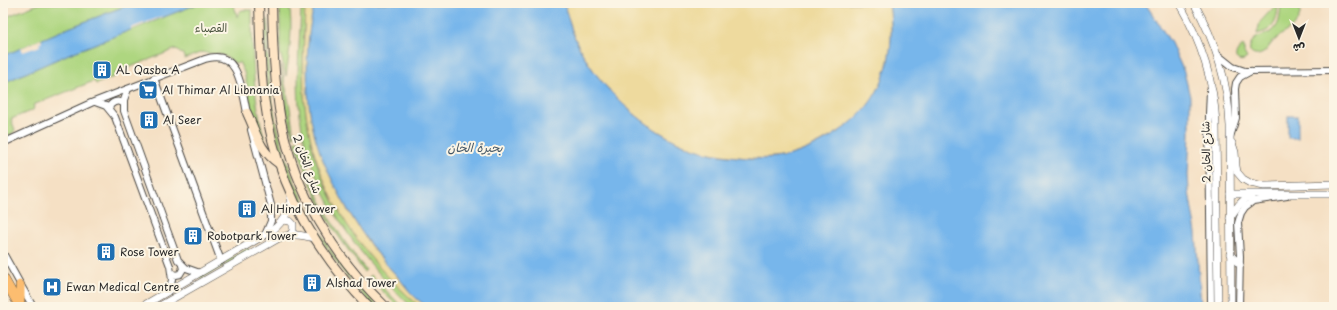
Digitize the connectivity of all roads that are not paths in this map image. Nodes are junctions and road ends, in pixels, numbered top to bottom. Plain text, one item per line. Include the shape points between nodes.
1 (259, 3) edge
2 (272, 3) edge
3 (1179, 3) edge
4 (1194, 3) edge
5 (1218, 55) junction
6 (1334, 70) edge
7 (1250, 71) junction
8 (154, 78) junction
9 (1212, 84) junction
10 (128, 88) junction
11 (95, 102) junction
12 (123, 103) junction
13 (109, 108) junction
14 (247, 113) junction
15 (1230, 139) junction
16 (3, 143) edge
17 (279, 164) junction
18 (1333, 184) edge
19 (1230, 194) junction
20 (1255, 194) junction
21 (1292, 194) junction
22 (1334, 194) edge
23 (291, 195) junction
24 (1230, 218) junction
25 (283, 220) junction
26 (290, 234) junction
27 (265, 235) junction
28 (314, 238) junction
29 (3, 253) edge
30 (1230, 254) junction
31 (221, 261) junction
32 (182, 265) junction
33 (1240, 265) junction
34 (172, 273) junction
35 (200, 273) junction
36 (3, 277) edge
37 (20, 285) junction
38 (169, 291) junction
39 (3, 304) edge
40 (5, 307) edge
41 (20, 307) edge
42 (33, 307) edge
43 (141, 307) edge
44 (158, 307) edge
45 (369, 307) edge
46 (386, 307) edge
47 (1211, 307) edge
48 (1218, 307) edge
49 (1231, 307) edge
50 (1239, 307) edge

1 - 17 main road via 264,97 269,129
2 - 46 main road, شارع الخان 2 via 273,59 278,101 285,139 296,173 332,243 351,269
3 - 9 street, شارع الخان 2 via 1200,46
4 - 5 street
5 - 7 street via 1233,67
5 - 15 street via 1228,102
6 - 7 street
7 - 15 street via 1240,77 1236,84 1236,118
8 - 10 street
8 - 14 street via 209,58 224,59 234,66 238,73
8 - 31 street
9 - 47 street via 1209,106
9 - 48 street, شارع الخان 2 via 1216,124
10 - 11 street
10 - 12 street
11 - 13 street
11 - 16 street
12 - 13 street via 114,102
12 - 32 street via 127,121
13 - 34 street via 115,117
14 - 17 main road via 261,145
14 - 27 street via 271,205 271,221
15 - 18 street via 1235,152 1237,172 1247,182 1264,186
15 - 19 street
17 - 23 main road
19 - 20 street
19 - 24 street
20 - 21 street
20 - 24 street via 1241,202
21 - 22 street
21 - 33 street via 1254,201 1242,210 1238,223
23 - 25 street via 289,208
23 - 28 main road
24 - 30 street
25 - 26 street via 293,224 293,231
25 - 27 street
26 - 28 street
26 - 44 street
27 - 31 street
28 - 45 main road via 338,272
29 - 37 street
30 - 33 street
30 - 49 street
31 - 35 street
32 - 34 street via 180,274
32 - 35 street
33 - 50 street
34 - 38 street
35 - 38 street
36 - 41 main road
37 - 41 main road
37 - 42 street
38 - 43 street
39 - 40 main road

